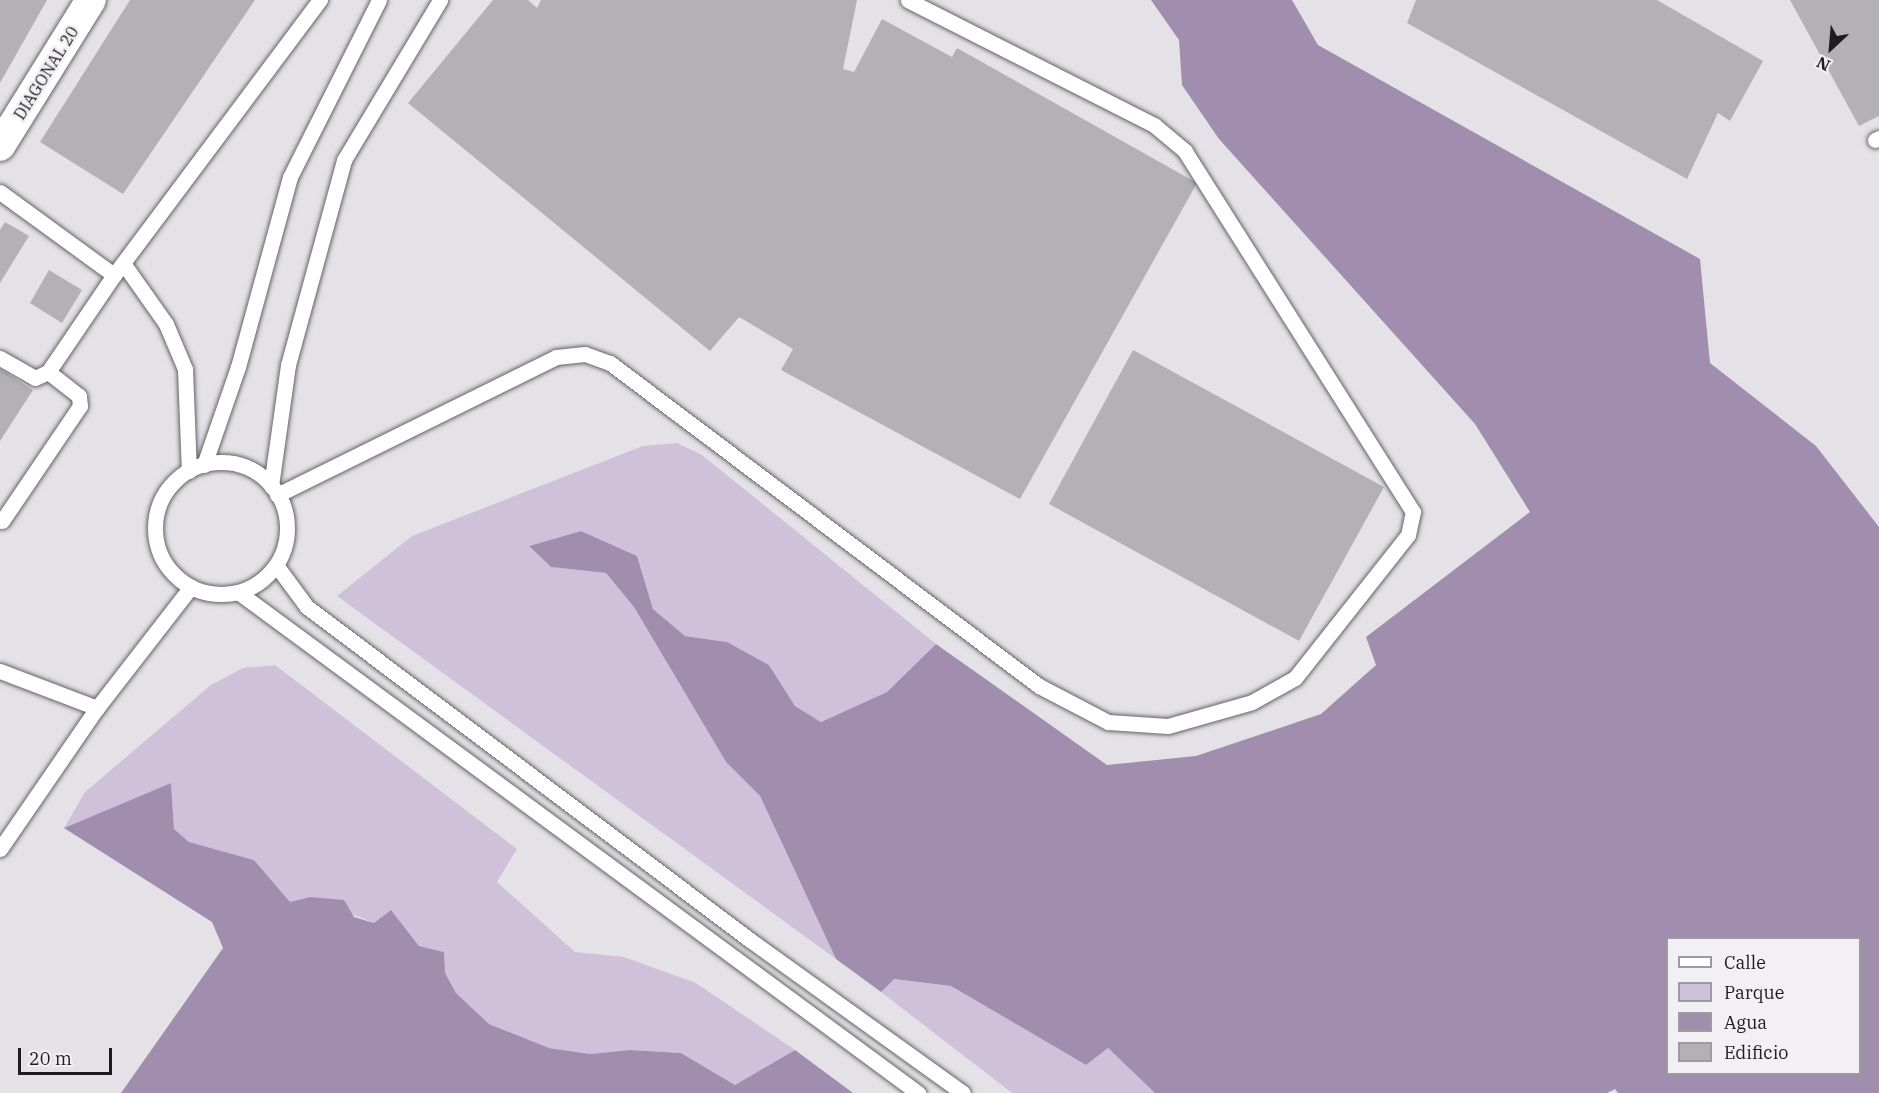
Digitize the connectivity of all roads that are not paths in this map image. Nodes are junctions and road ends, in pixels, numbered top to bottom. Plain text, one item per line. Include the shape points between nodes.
1 (91, 0) edge
2 (320, 0) edge
3 (379, 0) edge
4 (440, 0) edge
5 (908, 0) edge
6 (0, 146) edge
7 (0, 192) edge
8 (119, 269) junction
9 (0, 358) edge
10 (48, 372) junction
11 (204, 465) junction
12 (189, 471) junction
13 (274, 490) junction
14 (2, 521) dead end
15 (276, 565) junction
16 (191, 587) junction
17 (238, 592) junction
18 (0, 671) edge
19 (96, 708) junction
20 (0, 849) edge
21 (918, 1093) edge
22 (963, 1093) edge

1 - 6 street, DIAGONAL 20
2 - 8 lane
3 - 11 lane via 290,177 238,366
4 - 13 lane via 344,160 288,365
5 - 13 lane via 1154,125 1185,151 1413,512 1408,535 1295,678 1252,702 1168,726 1108,722 1038,686 610,363 585,354 556,357
7 - 8 lane
8 - 10 lane
8 - 12 lane via 166,324 185,369
9 - 10 lane via 35,378
10 - 14 lane via 79,396 80,406
11 - 12 lane
11 - 13 lane via 233,464
12 - 16 lane via 164,495 155,529 161,556
13 - 15 lane via 286,535
15 - 17 lane via 266,577
15 - 22 lane via 307,607 750,940
16 - 17 lane via 214,593
16 - 19 lane
17 - 21 lane
18 - 19 lane
19 - 20 lane

